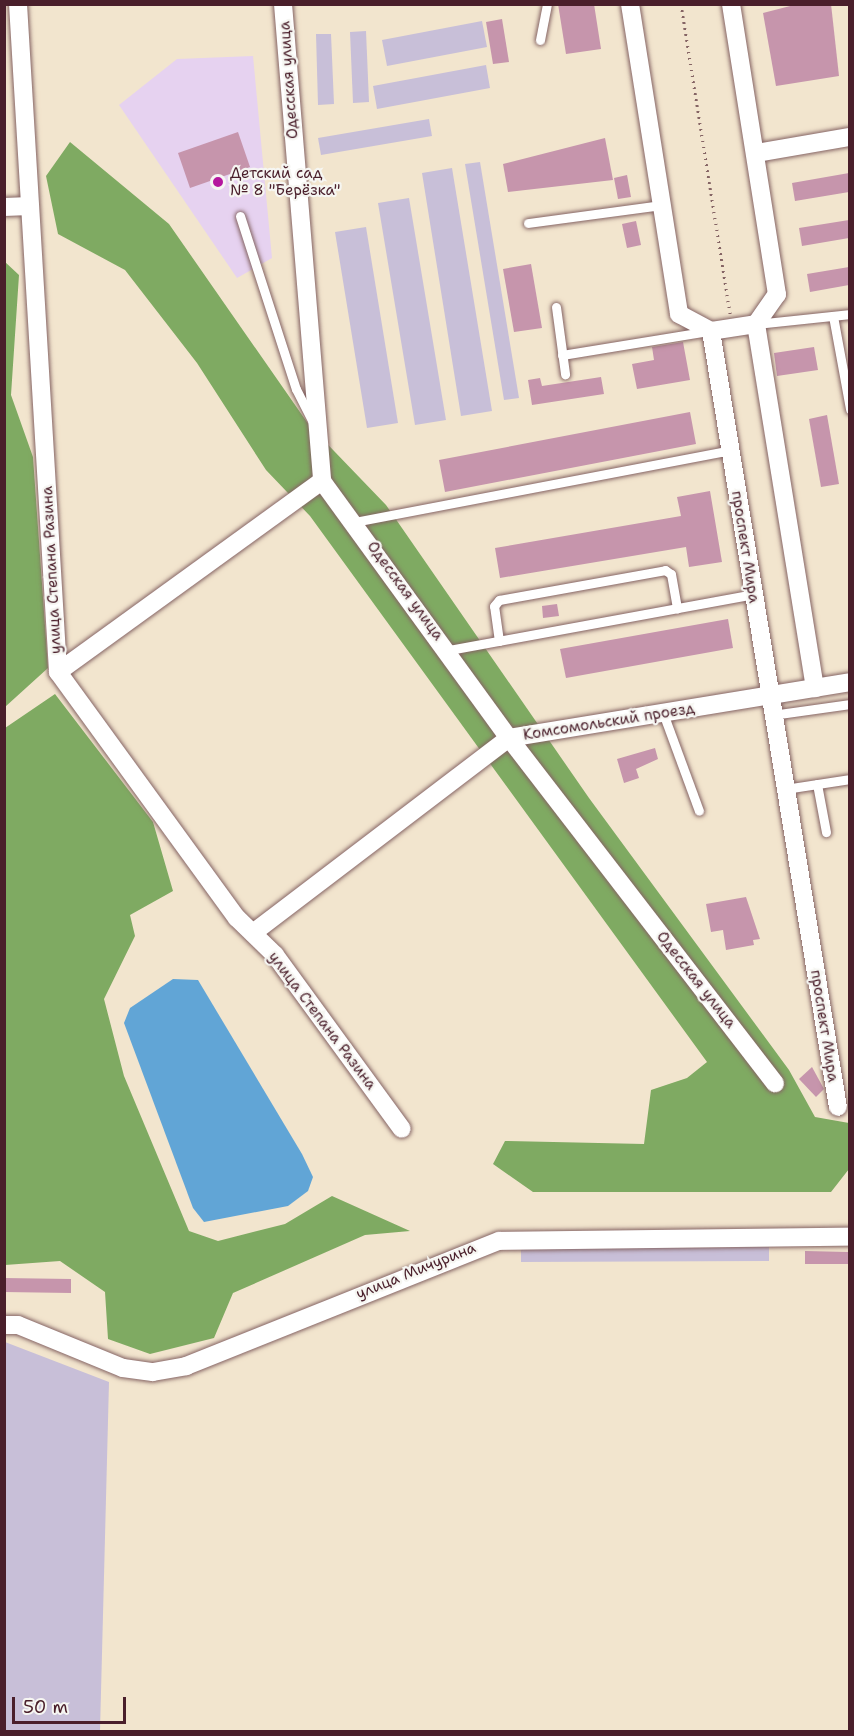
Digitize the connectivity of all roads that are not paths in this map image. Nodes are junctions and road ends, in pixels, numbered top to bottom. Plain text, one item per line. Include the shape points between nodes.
1 (18, 4) edge
2 (283, 4) edge
3 (547, 4) edge
4 (630, 4) edge
5 (731, 4) edge
6 (540, 40) dead end
7 (849, 137) edge
8 (756, 153) junction
9 (661, 205) junction
10 (30, 206) junction
11 (4, 207) edge
12 (240, 216) dead end
13 (528, 224) dead end
14 (556, 307) dead end
15 (849, 314) edge
16 (833, 316) junction
17 (756, 324) junction
18 (711, 331) junction
19 (562, 355) junction
20 (565, 374) dead end
21 (849, 409) edge
22 (314, 423) junction
23 (730, 450) junction
24 (322, 481) junction
25 (354, 522) junction
26 (753, 594) junction
27 (677, 608) junction
28 (499, 641) junction
29 (449, 650) junction
30 (57, 672) junction
31 (849, 682) edge
32 (815, 688) junction
33 (769, 696) junction
34 (849, 704) edge
35 (663, 713) junction
36 (772, 716) junction
37 (509, 738) junction
38 (849, 779) edge
39 (817, 784) junction
40 (785, 789) junction
41 (699, 811) dead end
42 (825, 832) dead end
43 (253, 933) junction
44 (775, 1083) dead end
45 (838, 1107) dead end
46 (402, 1130) dead end
47 (849, 1237) edge
48 (4, 1325) edge

1 - 10 street, улица Степана Разина
2 - 22 street, Одесская улица
3 - 6 lane
4 - 9 street
5 - 8 street
7 - 8 street
8 - 17 street via 777,294
9 - 13 lane
9 - 18 street via 679,314
10 - 11 street
10 - 30 street, улица Степана Разина
12 - 22 lane via 296,389
14 - 19 lane
15 - 16 lane
16 - 17 lane
16 - 21 lane
17 - 18 street
17 - 32 street
18 - 19 lane
18 - 23 street, проспект Мира
19 - 20 lane
22 - 24 street, Одесская улица
23 - 25 lane
23 - 26 street, проспект Мира
24 - 25 street, Одесская улица
24 - 30 street
25 - 29 street, Одесская улица
26 - 27 lane
26 - 33 street, проспект Мира
27 - 28 lane
27 - 28 lane via 671,574 665,570 510,598 494,606
28 - 29 lane
29 - 37 street, Одесская улица
30 - 43 street, улица Степана Разина
31 - 32 street, Комсомольский проезд
32 - 33 street, Комсомольский проезд
33 - 35 street, Комсомольский проезд
33 - 36 street, проспект Мира
34 - 36 lane
35 - 37 street, Комсомольский проезд
35 - 41 lane
36 - 40 street, проспект Мира
37 - 43 street, Комсомольский проезд
37 - 44 street, Одесская улица
38 - 39 lane
39 - 40 lane
39 - 42 lane
40 - 45 street, проспект Мира
43 - 46 street, улица Степана Разина via 275,955
47 - 48 street, улица Мичурина via 499,1241 186,1366 153,1372 123,1368 18,1325

